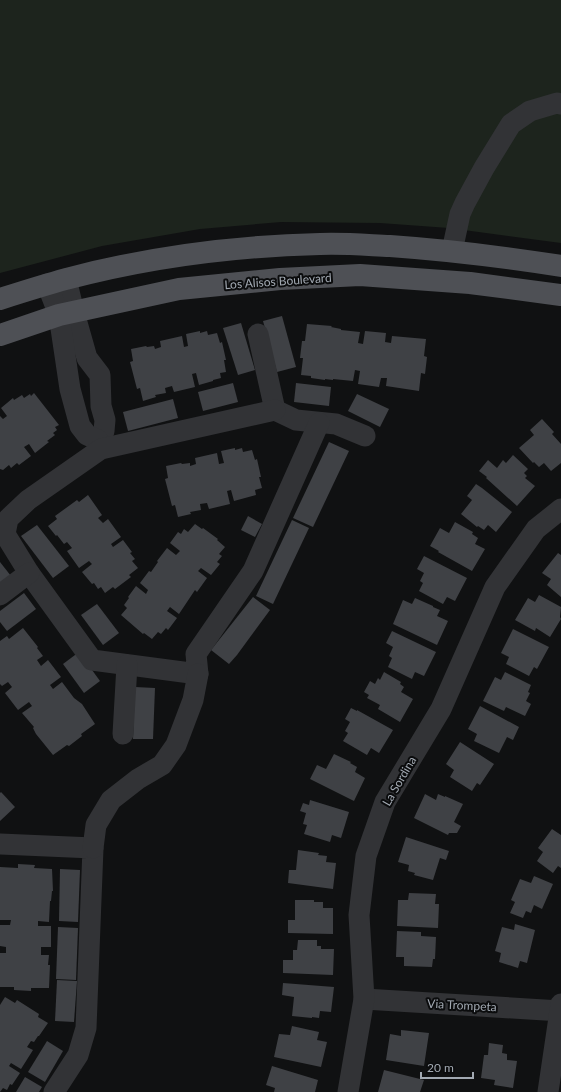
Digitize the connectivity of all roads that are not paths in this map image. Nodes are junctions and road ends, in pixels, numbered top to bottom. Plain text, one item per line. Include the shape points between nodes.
1 (561, 104) edge
2 (452, 251) junction
3 (561, 266) edge
4 (57, 282) junction
5 (561, 295) edge
6 (0, 299) edge
7 (66, 313) junction
8 (258, 334) dead end
9 (0, 335) edge
10 (101, 395) junction
11 (74, 404) junction
12 (275, 410) junction
13 (319, 423) junction
14 (365, 436) dead end
15 (99, 444) junction
16 (561, 509) edge
17 (2, 533) edge
18 (29, 573) junction
19 (0, 595) edge
20 (127, 665) junction
21 (198, 674) junction
22 (123, 734) dead end
23 (0, 844) edge
24 (93, 848) junction
25 (364, 999) junction
26 (561, 1009) edge
27 (54, 1092) edge
28 (348, 1092) edge
29 (548, 1092) edge

1 - 2 street via 530,111 511,124 465,203
2 - 3 main road
2 - 4 main road via 367,245 276,246 139,262
4 - 6 main road
4 - 7 street
5 - 7 main road, Los Alisos Boulevard via 470,283 360,275 280,279 179,289
7 - 9 main road, Los Alisos Boulevard
7 - 10 street via 87,358 100,375
7 - 11 street via 70,389
8 - 12 street
10 - 11 street
10 - 15 street via 105,420
11 - 15 street via 80,426
12 - 13 street via 296,420
12 - 15 street
13 - 14 street via 336,424
13 - 21 street via 253,571 196,654
15 - 17 street via 28,500 8,519
16 - 25 street, La Sordina via 536,529 495,587 441,709 385,802 366,856 359,915
17 - 18 street
18 - 19 street
18 - 20 street via 92,660
20 - 21 street
20 - 22 street
21 - 24 street via 193,700 176,745 162,765 138,779 111,800 96,825
23 - 24 street
24 - 27 street via 86,1028 78,1055
25 - 26 street, Via Trompeta
25 - 28 street, La Sordina
26 - 29 street

